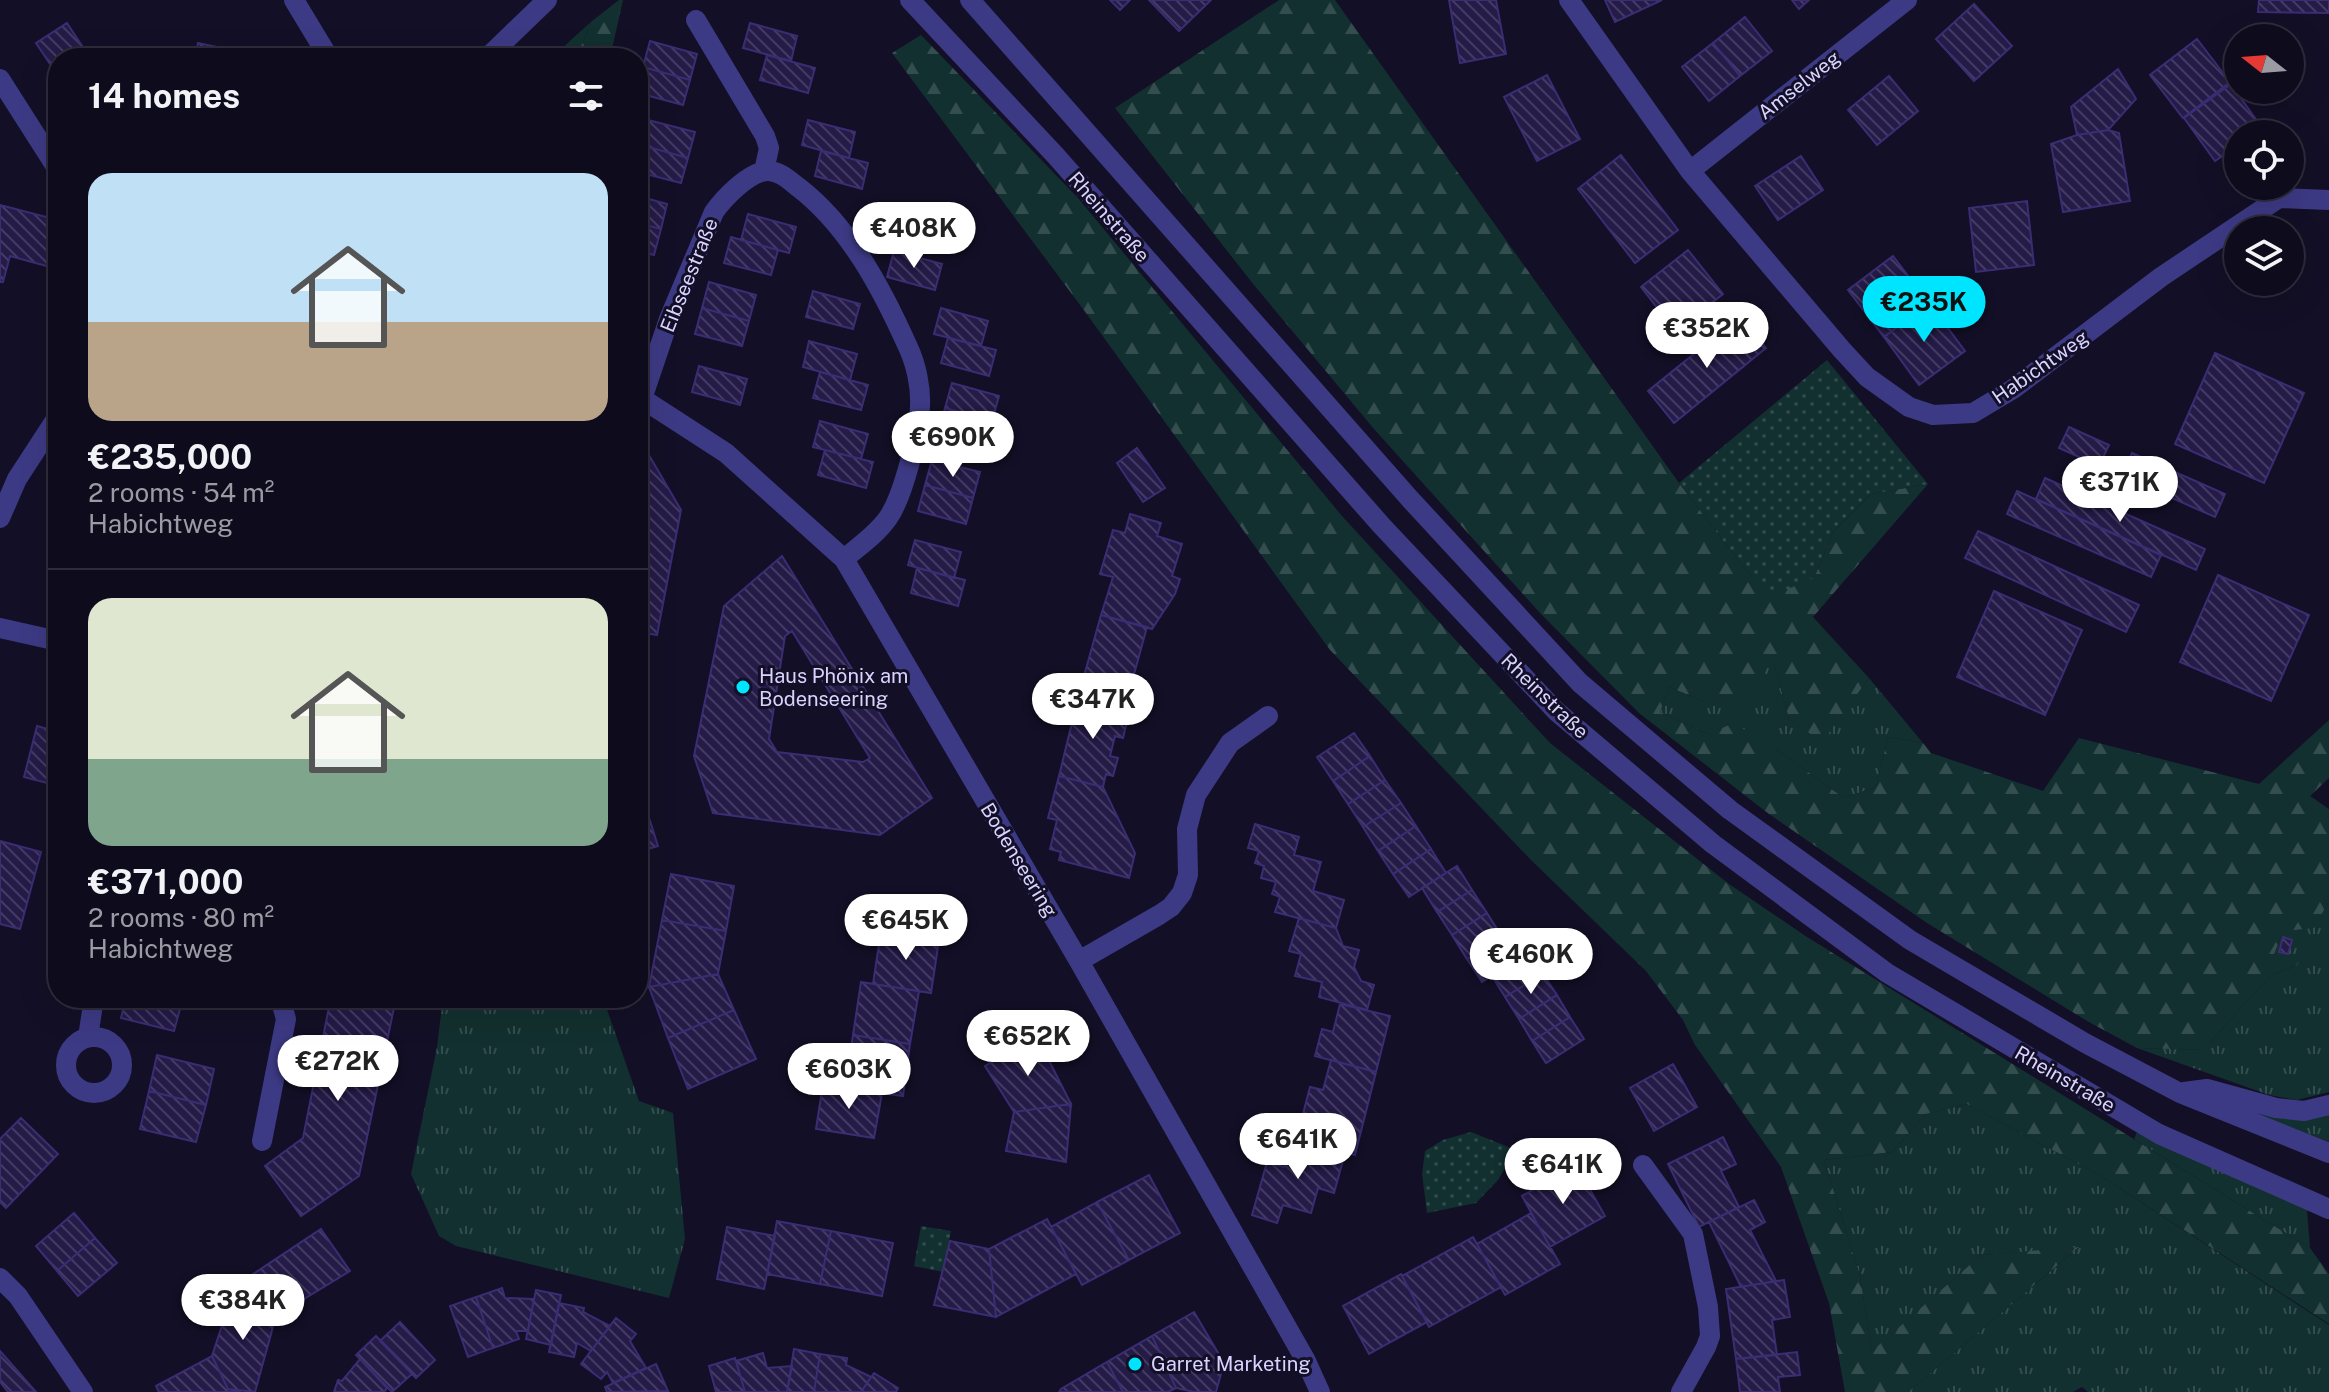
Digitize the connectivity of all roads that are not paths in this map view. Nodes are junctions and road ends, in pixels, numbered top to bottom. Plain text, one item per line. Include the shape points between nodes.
1 (294, 0) edge
2 (547, 0) edge
3 (910, 0) edge
4 (970, 0) edge
5 (1569, 0) edge
6 (1907, 0) edge
7 (696, 20) dead end
8 (323, 48) edge
9 (497, 48) edge
10 (0, 79) edge
11 (48, 154) edge
12 (764, 171) junction
13 (1690, 171) junction
14 (2329, 200) edge
15 (648, 375) edge
16 (648, 402) edge
17 (48, 431) edge
18 (0, 518) edge
19 (844, 559) junction
20 (0, 628) edge
21 (48, 639) edge
22 (1268, 716) dead end
23 (1079, 961) junction
24 (92, 1008) edge
25 (283, 1008) edge
26 (88, 1037) dead end
27 (2180, 1093) junction
28 (2329, 1105) edge
29 (262, 1141) dead end
30 (2329, 1153) edge
31 (1643, 1165) dead end
32 (2329, 1209) edge
33 (0, 1278) edge
34 (83, 1392) edge
35 (1320, 1392) edge
36 (1681, 1392) edge

1 - 8 street
2 - 9 street
3 - 32 street, Rheinstraße via 1056,156 1381,525 1556,711 1713,844 1887,973 2159,1134
4 - 27 street, Rheinstraße via 1410,499 1580,683 1730,810 1910,940
5 - 13 street, Habichtweg
6 - 13 street, Amselweg
7 - 12 street via 765,136 769,157
10 - 11 street
12 - 15 street, Eibseestraße via 714,212
12 - 19 street via 786,177 843,230 910,349 920,388 918,426 894,508
13 - 14 street, Habichtweg via 1867,377 1909,407 1933,415 1973,413 2013,389 2161,277 2279,198
16 - 19 street, Bodenseering via 726,453
17 - 18 street via 17,479
19 - 23 street, Bodenseering
20 - 21 street
22 - 23 street via 1230,743 1196,795 1187,829 1188,875 1182,893 1159,915
23 - 35 street, Bodenseering
24 - 26 street
25 - 29 street via 286,1019
27 - 28 street via 2207,1089 2304,1111
27 - 30 street, Rheinstraße
31 - 36 street via 1693,1234 1708,1307 1710,1336
33 - 34 street

